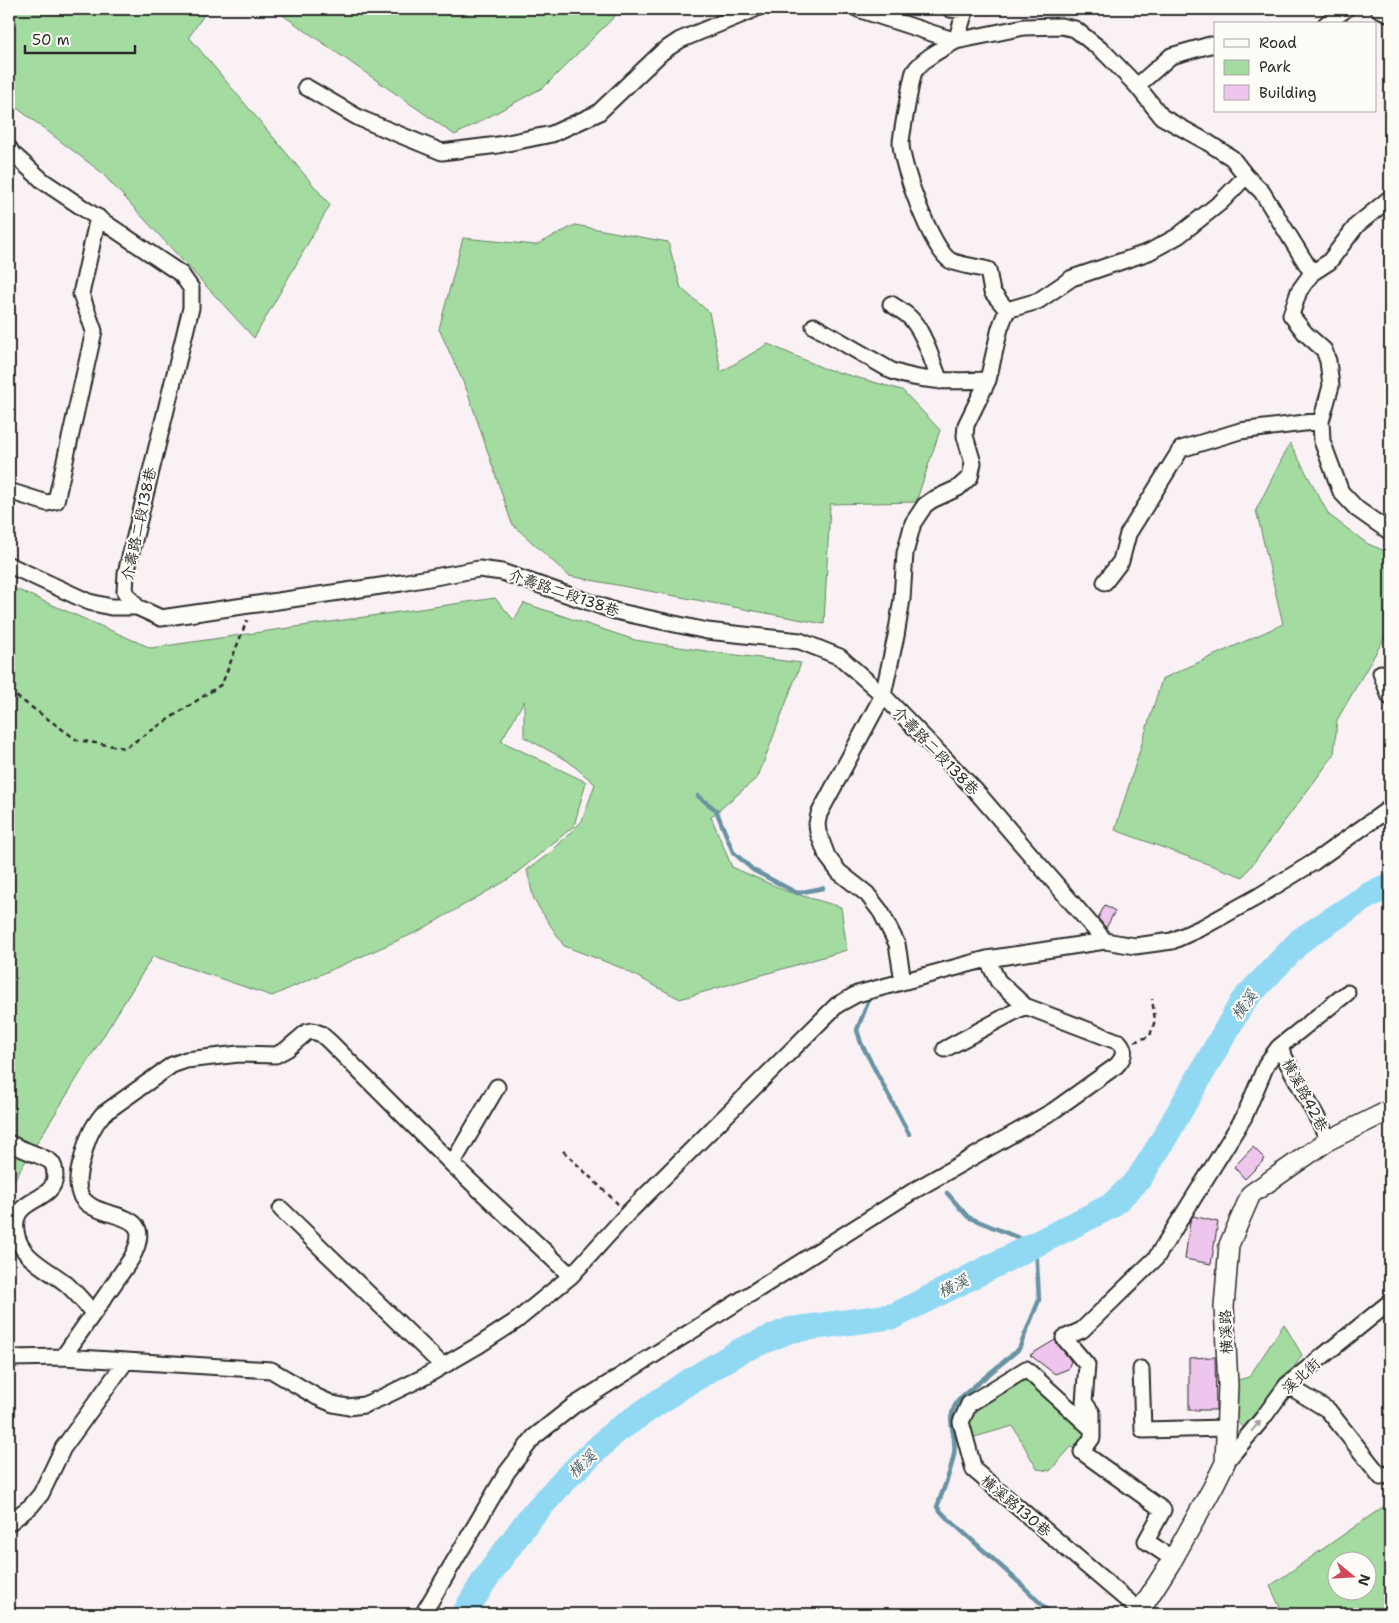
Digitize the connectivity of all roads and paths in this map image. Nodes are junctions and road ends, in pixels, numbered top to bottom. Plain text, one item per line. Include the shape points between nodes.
1 (755, 9) edge
2 (858, 9) edge
3 (950, 9) edge
4 (1346, 9) edge
5 (1379, 9) edge
6 (1390, 14) edge
7 (1329, 22) edge
8 (956, 41) junction
9 (1214, 46) edge
10 (1137, 86) junction
11 (306, 87) dead end
12 (9, 148) edge
13 (1246, 176) junction
14 (1390, 198) edge
15 (98, 217) junction
16 (1312, 273) junction
17 (891, 304) dead end
18 (1007, 310) junction
19 (814, 326) dead end
20 (988, 380) junction
21 (940, 381) junction
22 (1321, 422) junction
23 (9, 491) edge
24 (1390, 532) edge
25 (9, 565) edge
26 (1105, 582) dead end
27 (253, 605) junction
28 (137, 607) junction
29 (1381, 673) dead end
30 (9, 691) edge
31 (883, 695) junction
32 (1390, 697) edge
33 (1390, 808) edge
34 (1105, 941) junction
35 (987, 959) junction
36 (903, 981) junction
37 (1347, 992) dead end
38 (1152, 999) dead end
39 (1025, 1006) junction
40 (1124, 1046) junction
41 (1279, 1047) junction
42 (945, 1049) dead end
43 (498, 1087) dead end
44 (1390, 1110) edge
45 (1329, 1140) junction
46 (9, 1143) edge
47 (563, 1150) dead end
48 (452, 1164) junction
49 (281, 1209) dead end
50 (628, 1213) junction
51 (571, 1276) junction
52 (1390, 1302) edge
53 (93, 1313) junction
54 (63, 1357) junction
55 (9, 1358) edge
56 (126, 1361) junction
57 (443, 1366) junction
58 (1141, 1369) dead end
59 (1287, 1385) junction
60 (1226, 1428) junction
61 (1092, 1429) junction
62 (1225, 1464) junction
63 (1390, 1473) edge
64 (9, 1523) edge
65 (1173, 1559) junction
66 (1139, 1612) edge
67 (423, 1614) edge

1 - 11 street via 680,40 662,52 598,113 552,134 498,145 442,152 358,118
2 - 8 street
3 - 8 street via 965,11
4 - 7 street
5 - 6 street
8 - 10 street via 1024,27 1075,28
8 - 18 street via 926,60 913,73 901,143 910,184 938,247 950,260 988,270 992,292
9 - 10 street via 1171,56
10 - 13 street via 1162,117 1232,158
12 - 15 street, 介壽路二段138巷 via 43,181
13 - 16 street via 1262,192
13 - 18 street via 1221,202 1178,236 1149,252 1072,278 1038,301
14 - 16 street via 1357,225 1329,262
15 - 23 street via 81,294 94,331 56,501 47,503
15 - 28 street, 介壽路二段138巷 via 181,274 191,288 191,308 126,573 126,592
16 - 22 street via 1299,291 1290,315 1324,350 1328,361 1330,386
17 - 21 street via 914,321
18 - 20 street
19 - 21 street via 892,372
20 - 21 street
20 - 31 street via 966,425 965,436 973,463 970,477 958,488 925,505 913,523 896,636
22 - 24 street via 1322,441 1341,492
22 - 26 street via 1240,431 1181,450 1128,534 1121,561
25 - 28 street via 89,602 111,607
27 - 28 street, 介壽路二段138巷 via 161,618
27 - 30 path via 222,684 125,748 77,740
27 - 31 street, 介壽路二段138巷 via 479,569 502,572 615,611 708,631 800,641 840,657
29 - 32 street
31 - 34 street, 介壽路二段138巷 via 974,789
31 - 36 street via 819,814 817,824 826,856 832,865 867,894 881,912 897,944
33 - 34 street via 1314,862 1203,927 1162,943 1135,946
34 - 35 street
35 - 36 street
35 - 39 street via 998,981
36 - 50 street via 857,994 837,1005
37 - 41 street, 橫溪路42巷
38 - 40 path via 1154,1020 1150,1036
39 - 40 street
39 - 42 street
40 - 67 street via 1122,1060 1116,1066 1053,1111 915,1190 573,1406 534,1437 507,1472
41 - 45 street, 橫溪路42巷
41 - 61 street via 1267,1063 1244,1117 1156,1258 1082,1330 1064,1338 1087,1365 1084,1402 1092,1413
43 - 48 street
44 - 45 main road, 橫溪路
45 - 60 main road, 橫溪路 via 1251,1194 1229,1244 1224,1307 1228,1385
46 - 53 street via 45,1158 55,1171 51,1189 27,1203 18,1214 16,1232 19,1241 36,1264 63,1281
47 - 50 path
48 - 51 street
48 - 53 street via 321,1034 307,1032 276,1055 226,1055 186,1060 172,1066 103,1114 85,1146 79,1168 80,1194 86,1202 133,1223 139,1229 140,1237 131,1259
49 - 57 street
50 - 51 street
51 - 57 street via 516,1321
52 - 59 street, 溪北街
53 - 54 street
54 - 55 street
54 - 56 street
56 - 57 street via 271,1370 317,1397 348,1407 383,1398
56 - 64 street via 63,1448 41,1494
58 - 60 street via 1143,1430
62 -> 59 street, 溪北街
59 - 63 street via 1328,1410 1381,1477
60 - 62 main road, 橫溪路
61 - 65 street via 1092,1438 1082,1452 1162,1510 1146,1541
61 - 66 street, 橫溪路130巷 via 1026,1369 969,1404 961,1422 974,1470
62 - 65 main road, 橫溪路
65 - 66 main road, 橫溪路

